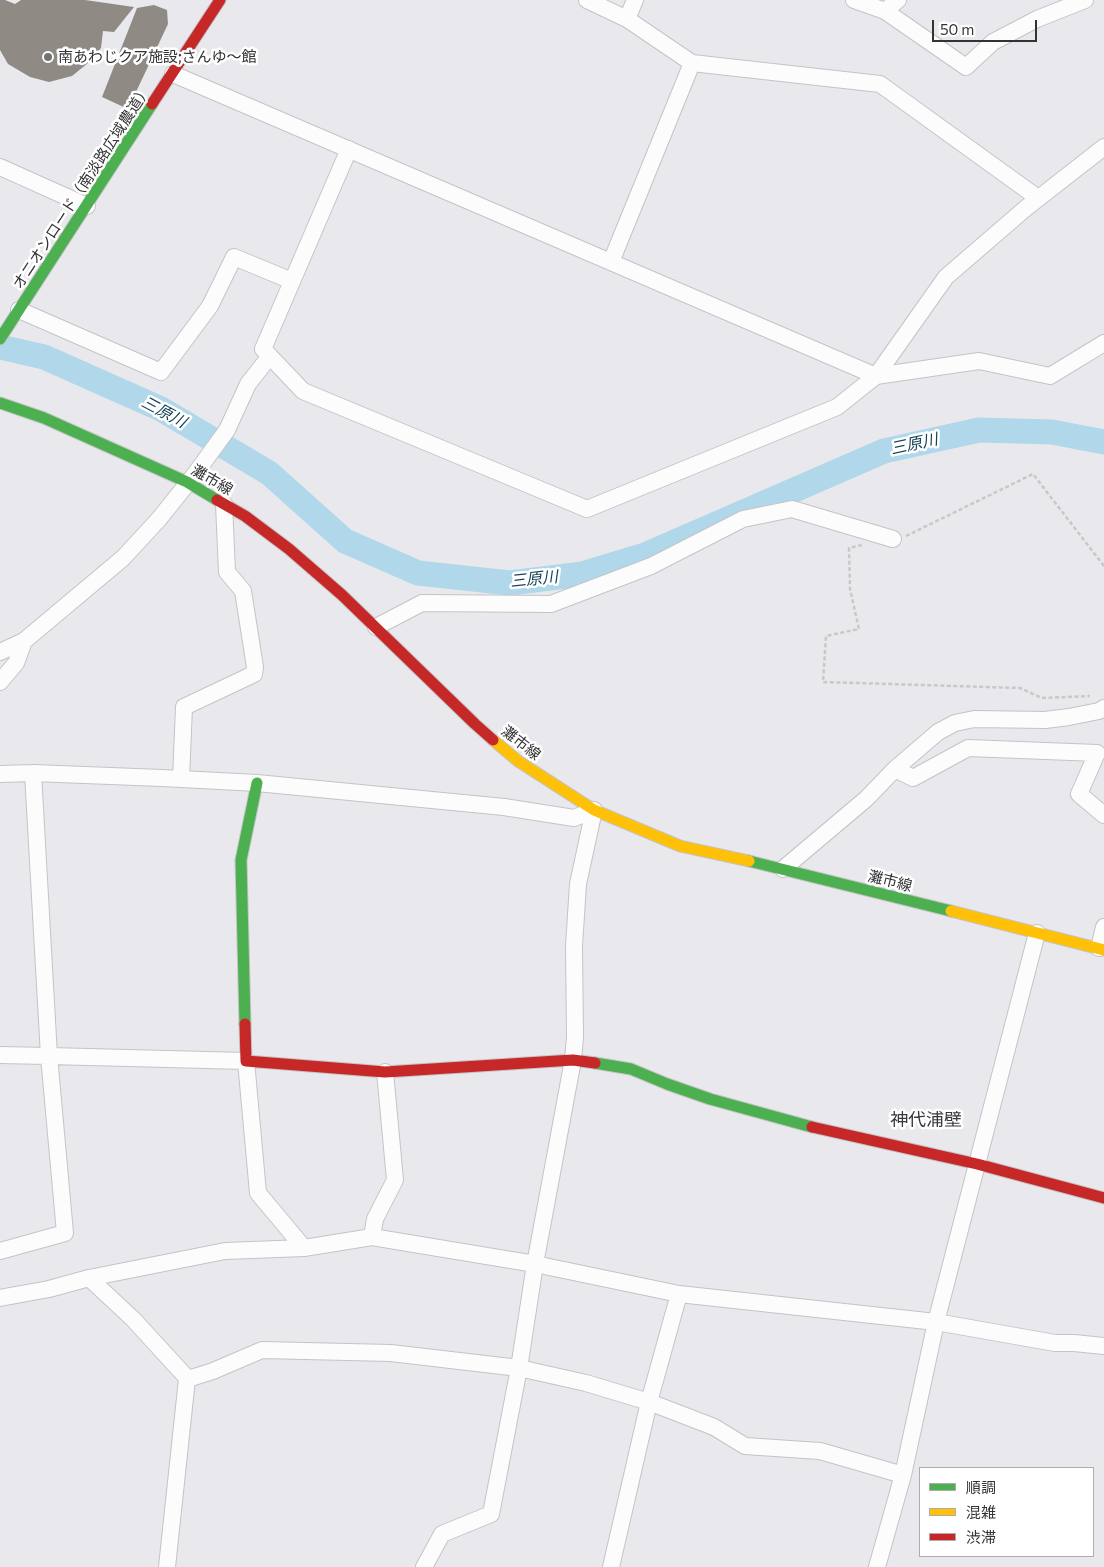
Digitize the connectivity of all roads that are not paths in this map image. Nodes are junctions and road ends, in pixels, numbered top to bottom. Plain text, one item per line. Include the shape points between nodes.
1 (220, 0) edge
2 (587, 0) edge
3 (635, 0) edge
4 (854, 0) edge
5 (898, 0) edge
6 (1085, 0) edge
7 (885, 10) junction
8 (627, 19) junction
9 (692, 63) junction
10 (173, 74) junction
11 (1104, 147) edge
12 (349, 149) junction
13 (0, 167) edge
14 (1038, 198) junction
15 (87, 206) junction
16 (611, 262) junction
17 (292, 281) junction
18 (15, 316) junction
19 (0, 339) edge
20 (1104, 343) edge
21 (270, 356) junction
22 (876, 376) junction
23 (0, 402) edge
24 (191, 478) junction
25 (224, 504) junction
26 (893, 539) road end
27 (376, 627) junction
28 (24, 641) junction
29 (0, 652) edge
30 (0, 682) edge
31 (1099, 702) edge
32 (896, 769) junction
33 (33, 773) junction
34 (0, 774) edge
35 (181, 779) junction
36 (257, 783) junction
37 (594, 810) junction
38 (1104, 815) edge
39 (783, 869) junction
40 (1104, 927) edge
41 (1037, 933) junction
42 (1101, 949) edge
43 (0, 1054) edge
44 (49, 1056) junction
45 (573, 1060) junction
46 (246, 1061) junction
47 (386, 1072) junction
48 (977, 1164) junction
49 (1104, 1198) edge
50 (372, 1238) junction
51 (304, 1248) junction
52 (0, 1251) edge
53 (535, 1264) junction
54 (90, 1278) junction
55 (679, 1294) junction
56 (0, 1298) edge
57 (936, 1322) junction
58 (1104, 1346) edge
59 (518, 1368) junction
60 (187, 1379) junction
61 (649, 1402) junction
62 (903, 1475) junction
63 (167, 1567) edge
64 (424, 1567) edge
65 (611, 1567) edge
66 (877, 1567) edge

1 - 10 street, オニオンロード（南淡路広域農道）
2 - 8 street
3 - 8 street
4 - 7 street
5 - 7 street
6 - 7 street via 1037,19 993,42 966,68
8 - 9 street
9 - 14 street via 880,84
9 - 16 street
10 - 12 street
10 - 15 street, オニオンロード（南淡路広域農道）
11 - 14 street
12 - 16 street
12 - 17 street
13 - 15 street
14 - 22 street via 946,277
15 - 18 street, オニオンロード（南淡路広域農道）
16 - 22 street
17 - 18 street via 234,257 210,306 161,372
17 - 21 street via 263,349
18 - 19 street, オニオンロード（南淡路広域農道）
20 - 22 street via 1050,376 980,361
21 - 22 street via 303,391 587,509 836,407
21 - 24 street via 248,384 226,430
23 - 24 street, 灘市線
24 - 25 street, 灘市線
24 - 28 street via 123,558
25 - 27 street, 灘市線 via 290,550
25 - 35 street via 227,572 243,591 254,674 184,707
26 - 27 street via 792,510 743,519 652,566 551,604 422,603
27 - 37 street, 灘市線 via 474,724 518,761
28 - 29 street
28 - 30 street via 16,664
31 - 32 street via 1099,711 1070,717 974,719 955,723 938,732
32 - 38 street via 913,778 968,748 1097,752 1079,794
32 - 39 street
33 - 34 street
33 - 35 street
33 - 44 street
35 - 36 street
36 - 37 street via 504,807 574,818
36 - 46 street via 241,860
37 - 39 street, 灘市線 via 680,846
37 - 45 street via 578,884
39 - 41 street, 灘市線
40 - 42 street
41 - 42 street, 灘市線
41 - 48 street
43 - 44 street
44 - 46 street
44 - 52 street via 65,1233
45 - 47 street
45 - 48 street via 631,1069 710,1099 794,1123
45 - 53 street
46 - 47 street
46 - 51 street via 258,1193
47 - 50 street via 396,1180 375,1219
48 - 49 street
48 - 57 street
50 - 51 street
50 - 53 street
51 - 54 street via 225,1251
53 - 55 street
53 - 59 street
54 - 56 street
54 - 60 street via 133,1319
55 - 57 street
55 - 61 street
57 - 58 street via 1055,1343
57 - 62 street
59 - 60 street via 391,1353 262,1350
59 - 61 street via 586,1383
59 - 64 street via 491,1514 442,1534
60 - 63 street
61 - 62 street via 714,1427 745,1446 820,1451
61 - 65 street
62 - 66 street

